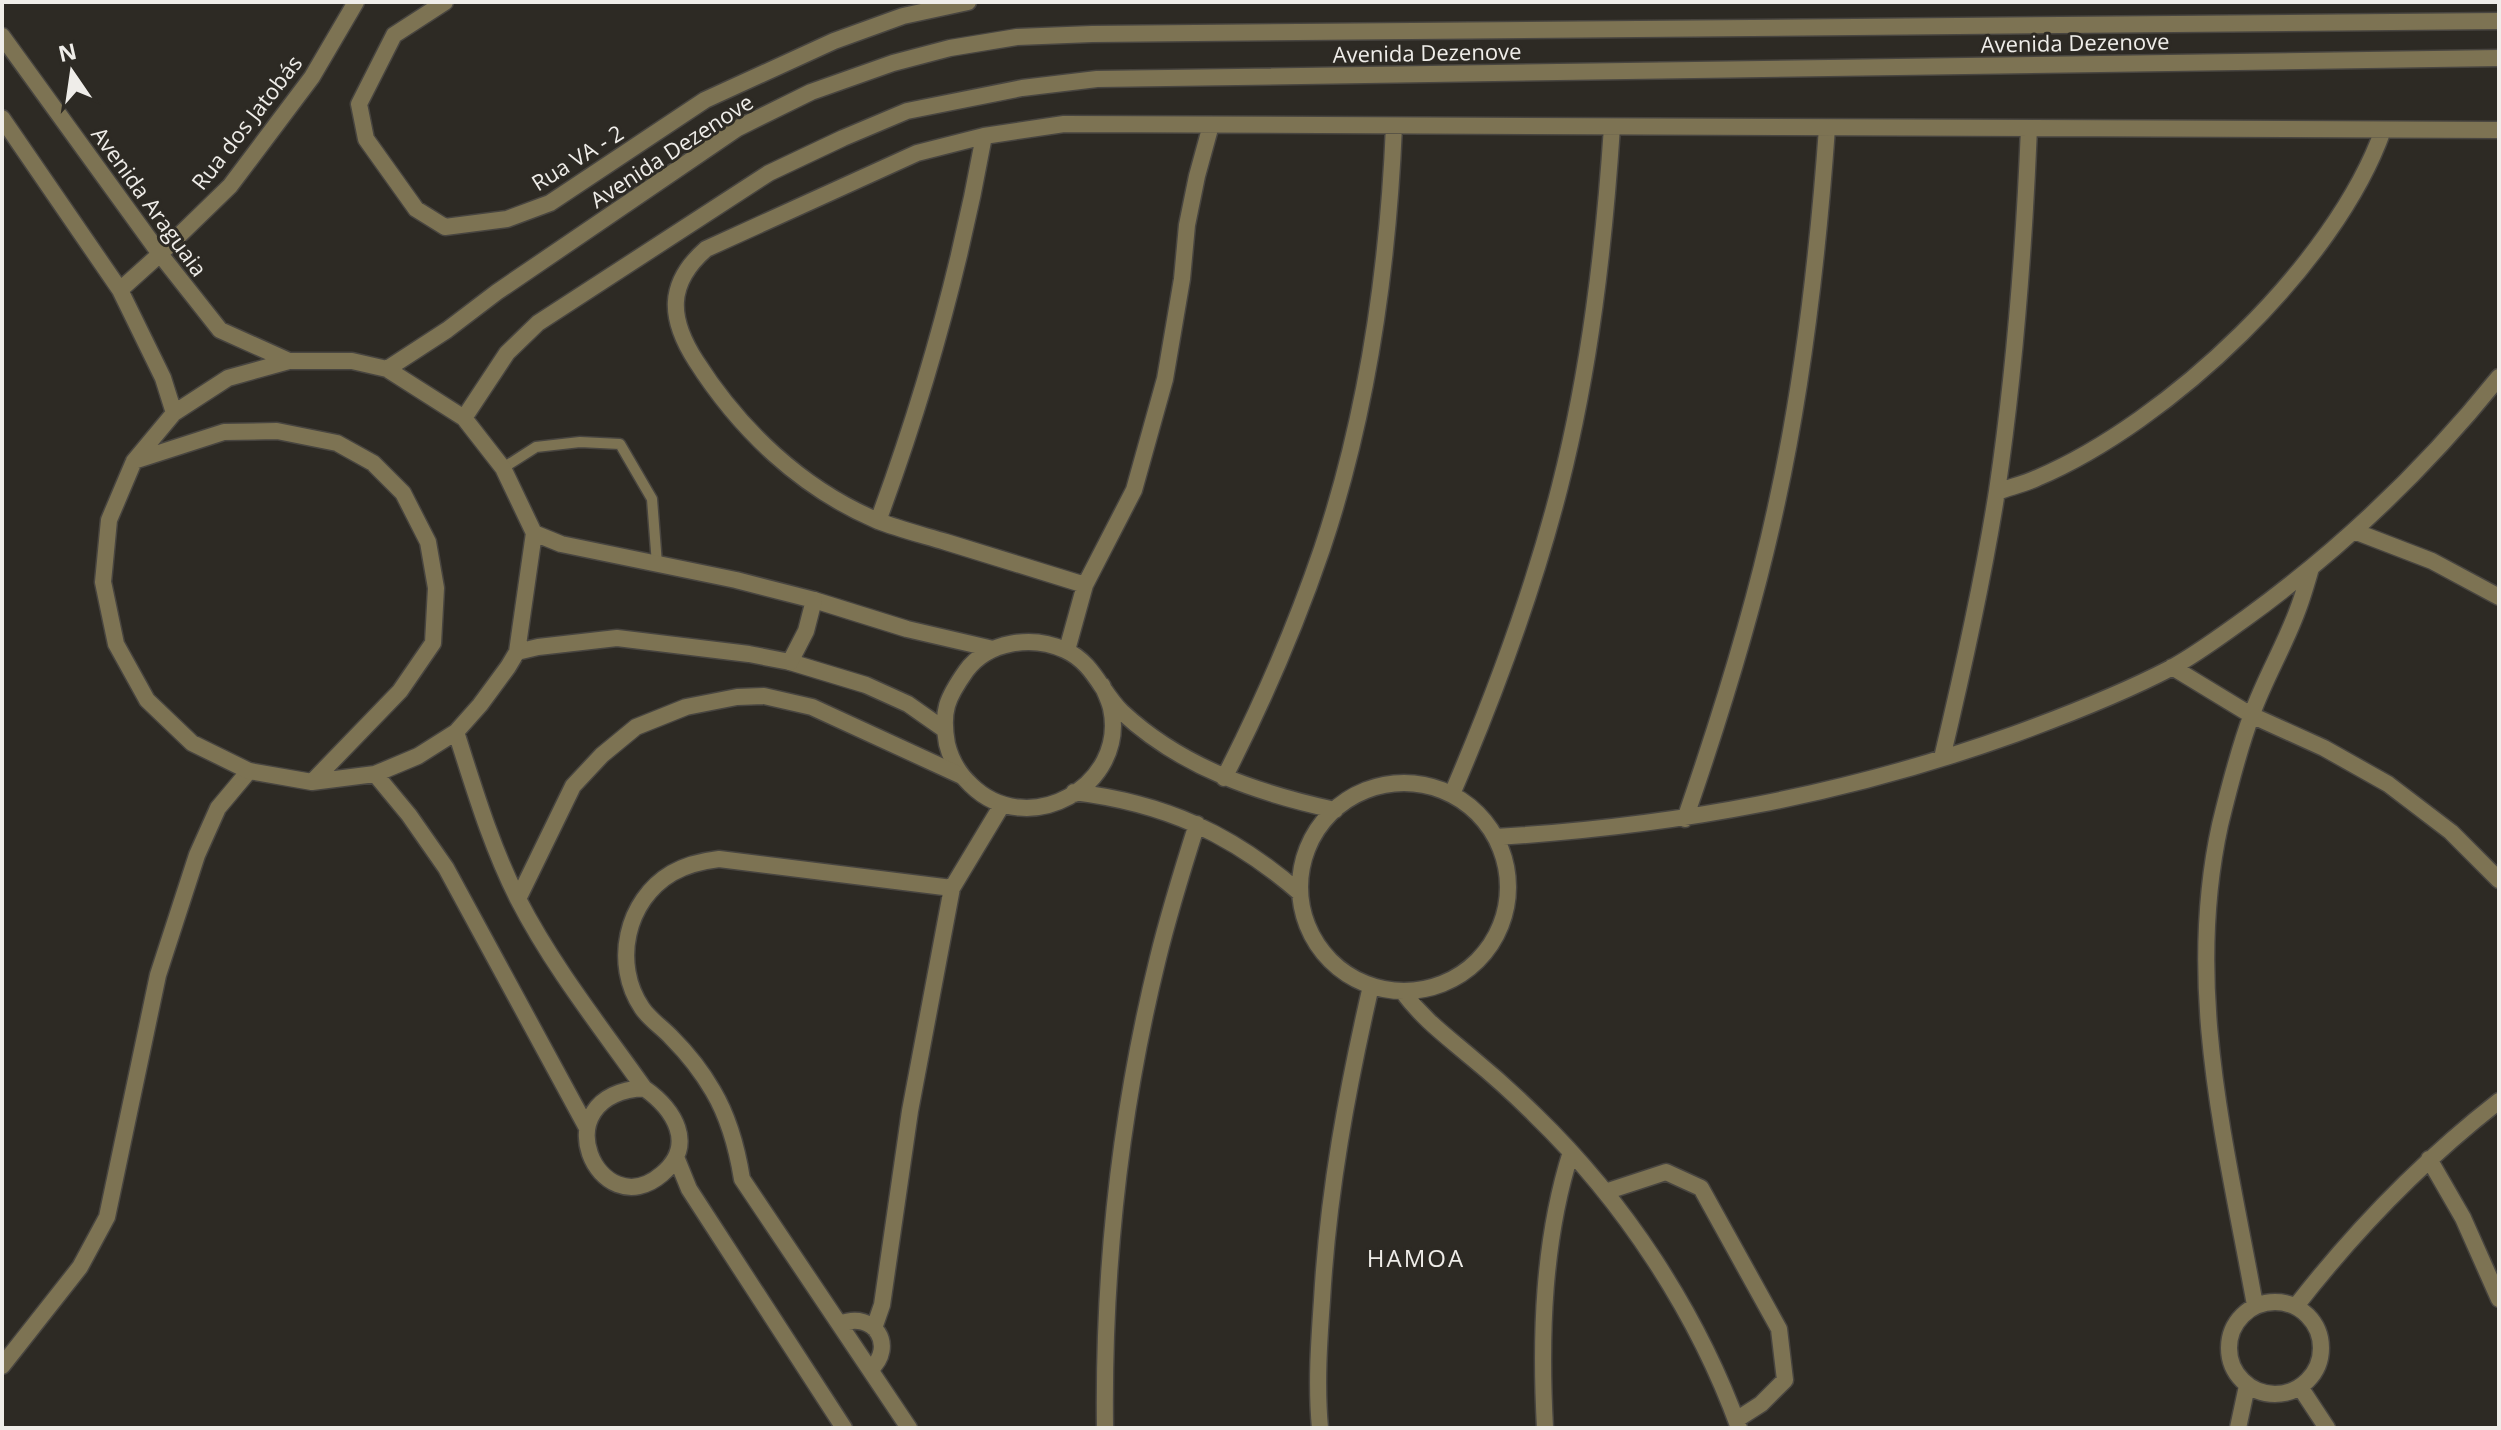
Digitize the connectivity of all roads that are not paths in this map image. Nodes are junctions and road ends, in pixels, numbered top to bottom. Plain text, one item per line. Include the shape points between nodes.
1 (356, 2) edge
2 (445, 2) edge
3 (968, 2) edge
4 (903, 9) edge
5 (2499, 21) edge
6 (2, 36) edge
7 (2499, 58) edge
8 (2, 118) edge
9 (1211, 125) junction
10 (1394, 126) junction
11 (1612, 127) junction
12 (1827, 128) junction
13 (2029, 128) junction
14 (2383, 130) junction
15 (2499, 130) edge
16 (984, 136) junction
17 (160, 254) junction
18 (120, 290) junction
19 (289, 361) junction
20 (387, 369) junction
21 (2499, 377) edge
22 (174, 413) junction
23 (464, 418) junction
24 (134, 461) junction
25 (503, 468) junction
26 (1997, 492) junction
27 (878, 521) junction
28 (2354, 531) junction
29 (534, 533) junction
30 (657, 564) junction
31 (2311, 568) junction
32 (1085, 585) junction
33 (2499, 597) edge
34 (814, 600) junction
35 (993, 649) junction
36 (1067, 650) junction
37 (517, 652) junction
38 (790, 662) junction
39 (2172, 667) junction
40 (1102, 685) junction
41 (2251, 715) junction
42 (945, 730) junction
43 (456, 732) junction
44 (1942, 758) junction
45 (249, 771) junction
46 (375, 774) junction
47 (962, 776) junction
48 (1224, 778) junction
49 (312, 782) junction
50 (1452, 794) junction
51 (1075, 795) junction
52 (1002, 805) junction
53 (1335, 810) junction
54 (1685, 819) junction
55 (1197, 824) junction
56 (1496, 837) junction
57 (2499, 880) edge
58 (952, 888) junction
59 (1300, 893) junction
60 (518, 899) junction
61 (1371, 986) junction
62 (1402, 991) junction
63 (644, 1088) junction
64 (2499, 1101) edge
65 (587, 1128) junction
66 (1571, 1152) junction
67 (676, 1157) junction
68 (2429, 1159) junction
69 (1605, 1192) junction
70 (2499, 1299) edge
71 (2255, 1305) junction
72 (2296, 1306) junction
73 (840, 1324) junction
74 (874, 1328) junction
75 (2, 1366) edge
76 (870, 1370) junction
77 (2247, 1386) junction
78 (2300, 1387) junction
79 (1738, 1424) edge
80 (844, 1428) edge
81 (909, 1428) edge
82 (1105, 1428) edge
83 (1320, 1428) edge
84 (1545, 1428) edge
85 (2238, 1428) edge
86 (2327, 1428) edge

1 - 17 street, Rua dos Jatobás via 312,77 230,186
2 - 4 street, Rua VA - 2 via 394,35 359,104 366,139 416,209 445,227 507,219 550,203 705,100
3 - 4 street, Rua VA - 2
5 - 20 street, Avenida Dezenove via 1092,34 1017,37 950,48 811,92 738,128
6 - 17 street, Avenida Araguaia
7 - 23 street, Avenida Dezenove via 1113,79 1022,88 907,111 769,173 538,323 507,353
8 - 18 street
9 - 10 street
9 - 16 street via 1064,124
9 - 32 street via 1187,225 1165,379 1134,490
10 - 11 street
10 - 48 street via 1379,307 1345,471 1302,606
11 - 12 street
11 - 50 street via 1600,271 1560,485 1521,618
12 - 13 street
12 - 54 street via 1815,276 1780,490 1736,663
13 - 14 street
13 - 26 street via 2019,311
14 - 15 street
14 - 26 street via 2372,161 2317,246 2271,303 2209,364 2110,438 2037,478
16 - 27 street via 947,312
16 - 27 street via 917,153 706,249 688,268 677,292 678,328 732,412 801,476
17 - 18 street, Rua dos Jatobás
17 - 19 street, Avenida Araguaia via 220,330
18 - 22 street
19 - 20 street via 352,361
19 - 22 street via 228,378
20 - 23 street
21 - 28 street via 2438,448
22 - 24 street
23 - 25 street
24 - 45 street via 109,520 103,582 116,644 147,700 192,743
24 - 49 street via 224,432 277,431 337,443 373,463 403,493 428,542 436,588 433,643 400,691
25 - 29 street
25 - 30 lane via 536,447 620,444 652,499
26 - 44 street
27 - 32 street
28 - 31 street
28 - 33 street via 2432,561
29 - 30 street via 561,544
29 - 37 street
30 - 34 street
31 - 39 street
31 - 41 street
32 - 36 street
34 - 35 street
34 - 38 street
35 - 36 street via 1018,642
35 - 42 street via 972,663 951,693
36 - 40 street
37 - 38 street via 617,638
37 - 43 street
38 - 42 street via 866,685 908,704
39 - 41 street
39 - 44 street via 2042,724
40 - 48 street via 1137,725
40 - 51 street via 1111,708 1112,733 1093,779
41 - 57 street via 2388,784 2451,832
41 - 71 street via 2221,824 2205,956 2214,1084
42 - 47 street
43 - 46 street
43 - 60 street via 491,840
44 - 54 street via 1771,804
45 - 49 street
45 - 75 street via 218,808 197,855 158,975 107,1217 80,1267
46 - 49 street
46 - 65 street via 446,868
47 - 52 street via 980,794
47 - 60 street via 800,704 764,696 686,707 636,727 573,786
48 - 53 street
50 - 53 street via 1422,785 1391,784 1361,793
50 - 56 street via 1477,812
51 - 52 street via 1052,806
51 - 55 street via 1137,803
52 - 58 street
53 - 59 street via 1315,834 1303,863
54 - 56 street
55 - 59 street via 1251,854
55 - 82 street via 1158,958 1128,1108 1110,1247
56 - 62 street via 1507,866 1509,897 1501,927 1485,953 1461,974 1433,987
58 - 73 street via 702,861 658,883 637,909 627,938 629,980 641,1006 702,1073 725,1115 742,1179
58 - 74 street
59 - 61 street via 1306,923 1321,951 1344,972
60 - 63 street via 557,968
61 - 62 street
61 - 83 street via 1331,1197 1319,1334
62 - 66 street via 1434,1028 1506,1086
63 - 65 street via 610,1096
63 - 67 street via 674,1117 679,1129
64 - 68 street
65 - 67 street via 589,1156 618,1184 646,1184 669,1169
66 - 69 street
66 - 84 street via 1551,1232 1543,1333
67 - 80 street via 689,1189
68 - 70 street via 2463,1218
68 - 72 street via 2359,1229
69 - 79 street via 1665,1278
69 - 79 street via 1666,1172 1701,1188 1779,1329 1785,1380
71 - 72 street via 2269,1301
71 - 77 street via 2234,1323 2229,1337 2231,1364
72 - 78 street via 2316,1325 2321,1338 2318,1365
73 - 74 street via 861,1321
73 - 76 street
74 - 76 street via 882,1350
76 - 81 street
77 - 78 street via 2273,1394
77 - 85 street
78 - 86 street

